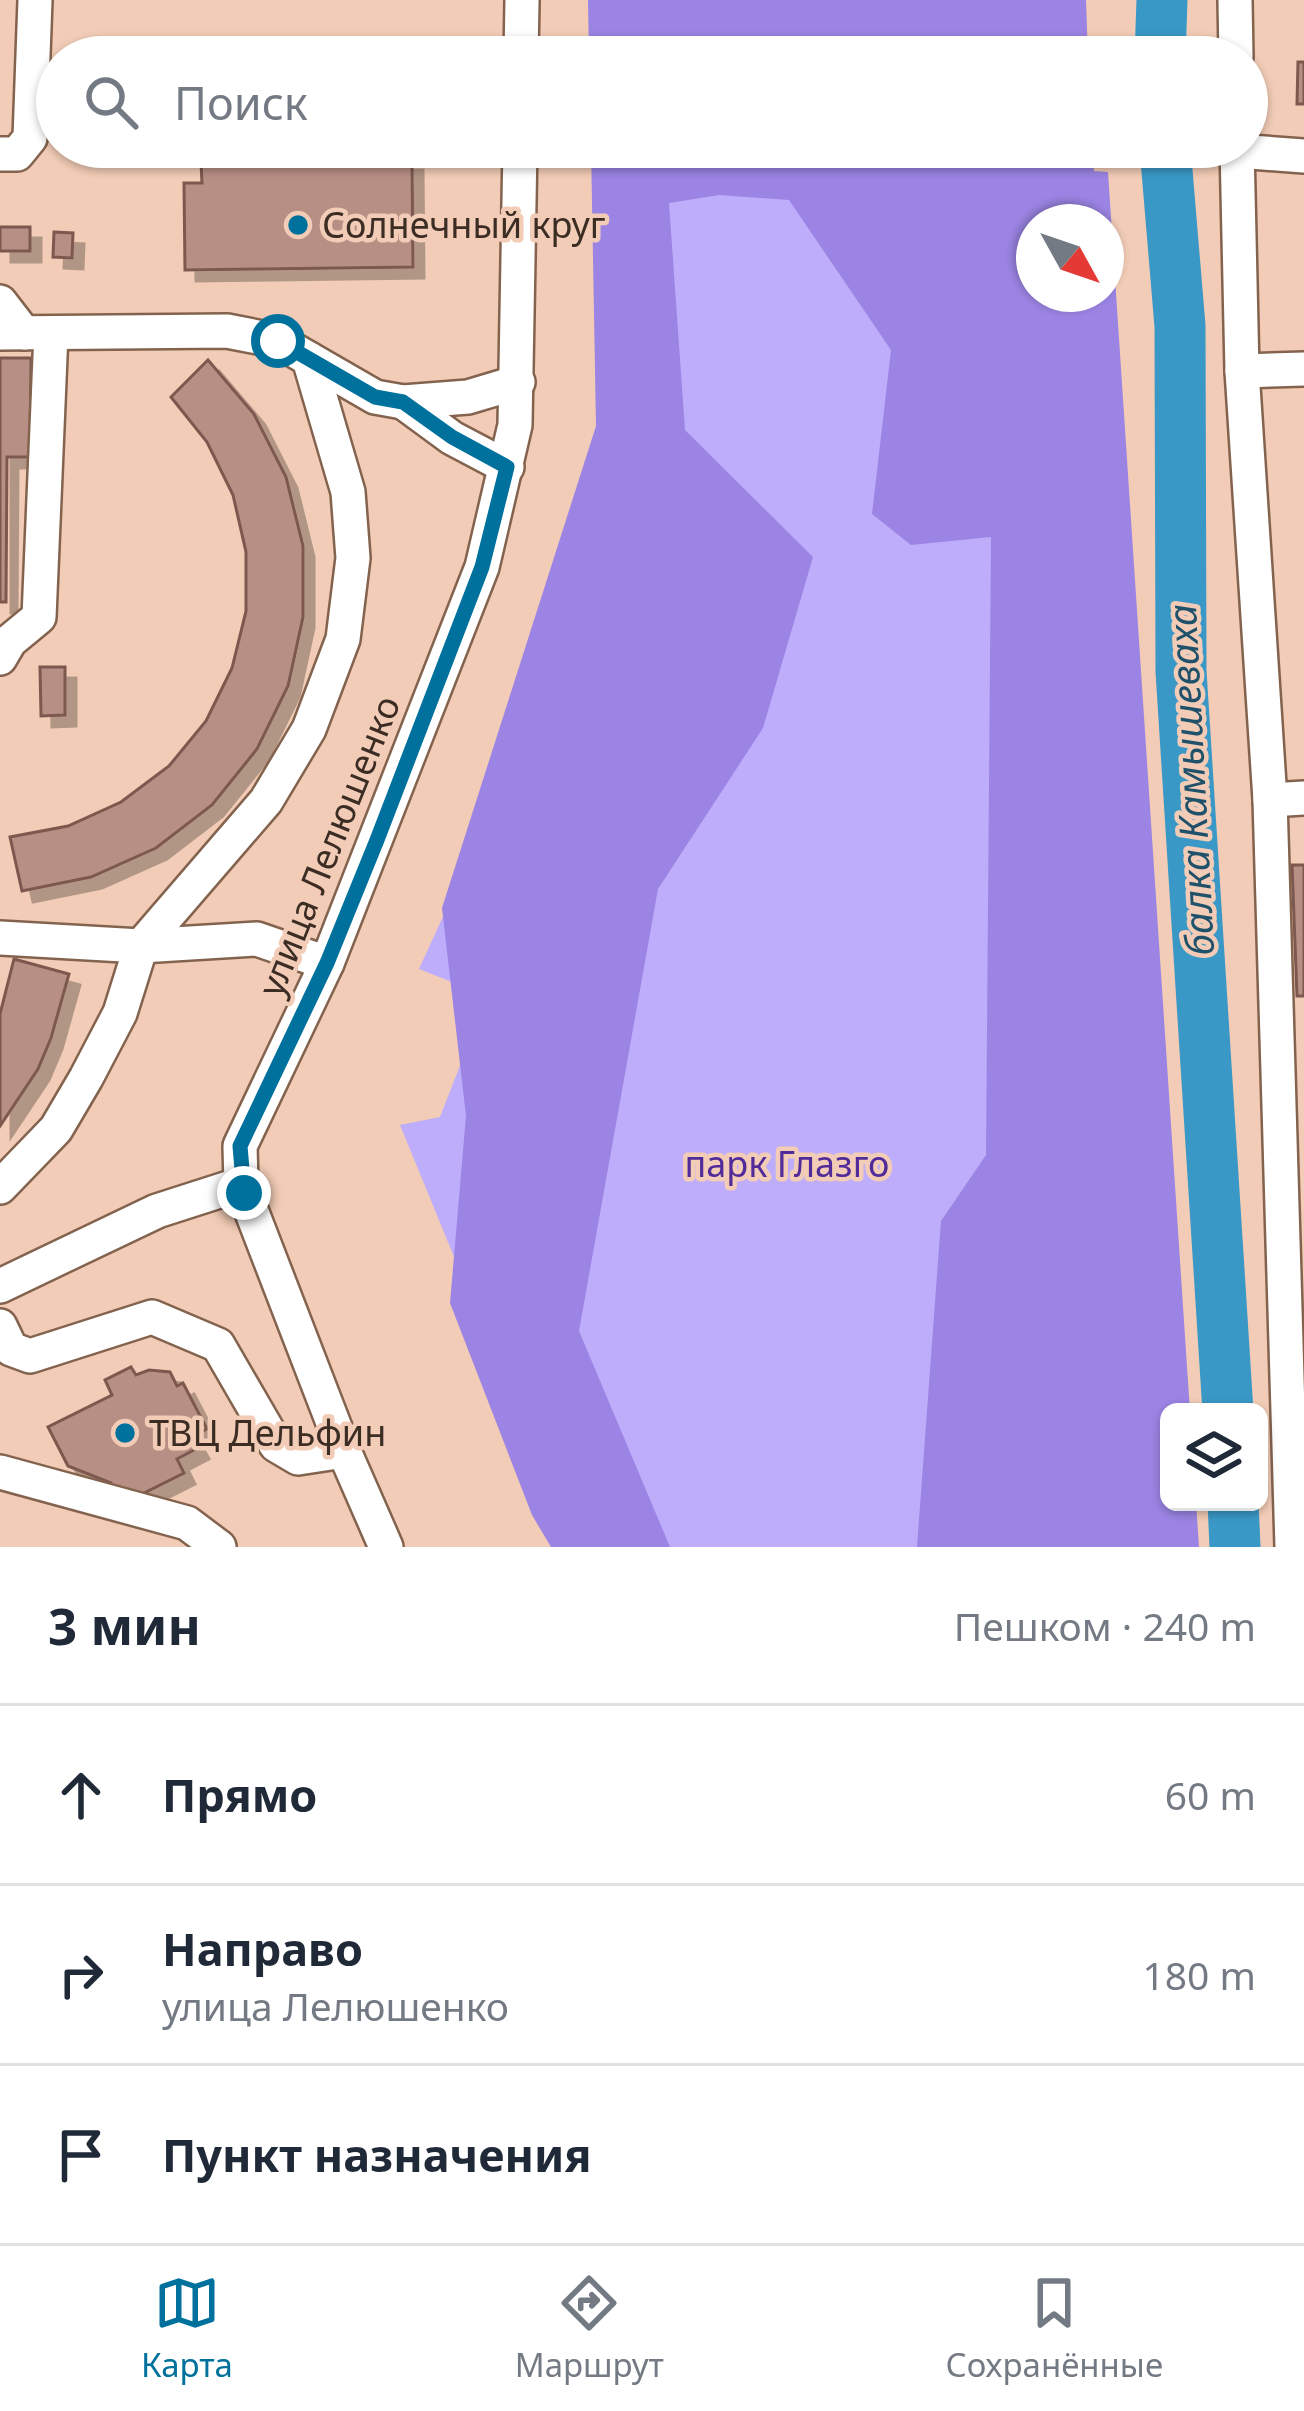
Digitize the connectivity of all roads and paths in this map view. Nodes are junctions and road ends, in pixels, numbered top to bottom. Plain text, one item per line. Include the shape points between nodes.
1 (35, 0) edge
2 (522, 0) edge
3 (1235, 0) edge
4 (521, 36) edge
5 (1236, 36) edge
6 (1268, 152) edge
7 (0, 154) edge
8 (1304, 156) edge
9 (520, 168) edge
10 (1237, 168) edge
11 (0, 302) edge
12 (25, 333) edge
13 (309, 358) junction
14 (1304, 369) edge
15 (1242, 371) junction
16 (518, 382) junction
17 (403, 402) junction
18 (507, 467) junction
19 (0, 658) edge
20 (1304, 798) edge
21 (1270, 800) junction
22 (0, 938) edge
23 (141, 946) junction
24 (327, 963) junction
25 (241, 1184) junction
26 (0, 1187) edge
27 (0, 1286) edge
28 (0, 1326) edge
29 (344, 1451) junction
30 (0, 1472) edge
31 (219, 1547) edge
32 (386, 1547) edge
33 (1292, 1547) edge

1 - 7 street via 30,138 17,154
2 - 4 street
3 - 5 street
6 - 8 street
9 - 16 street, улица Лелюшенко
10 - 15 street
11 - 12 street
12 - 13 street via 226,331 278,341
12 - 19 street via 40,617
13 - 17 street via 375,397
13 - 23 street via 348,492 353,558 343,639 309,729 266,801
14 - 15 street
15 - 21 street
16 - 17 street via 468,397
16 - 18 street, улица Лелюшенко
17 - 18 street
18 - 24 street, улица Лелюшенко via 482,567
20 - 21 street
21 - 33 street
22 - 23 street
23 - 24 street via 257,939
23 - 26 street via 120,1013 86,1078 56,1129
24 - 25 street, улица Лелюшенко via 240,1146
25 - 27 street via 157,1211
25 - 29 street, улица Лелюшенко
28 - 29 street via 11,1349 30,1357 152,1317 218,1345 276,1445 298,1458
29 - 32 street, улица Лелюшенко
30 - 31 street via 187,1523

